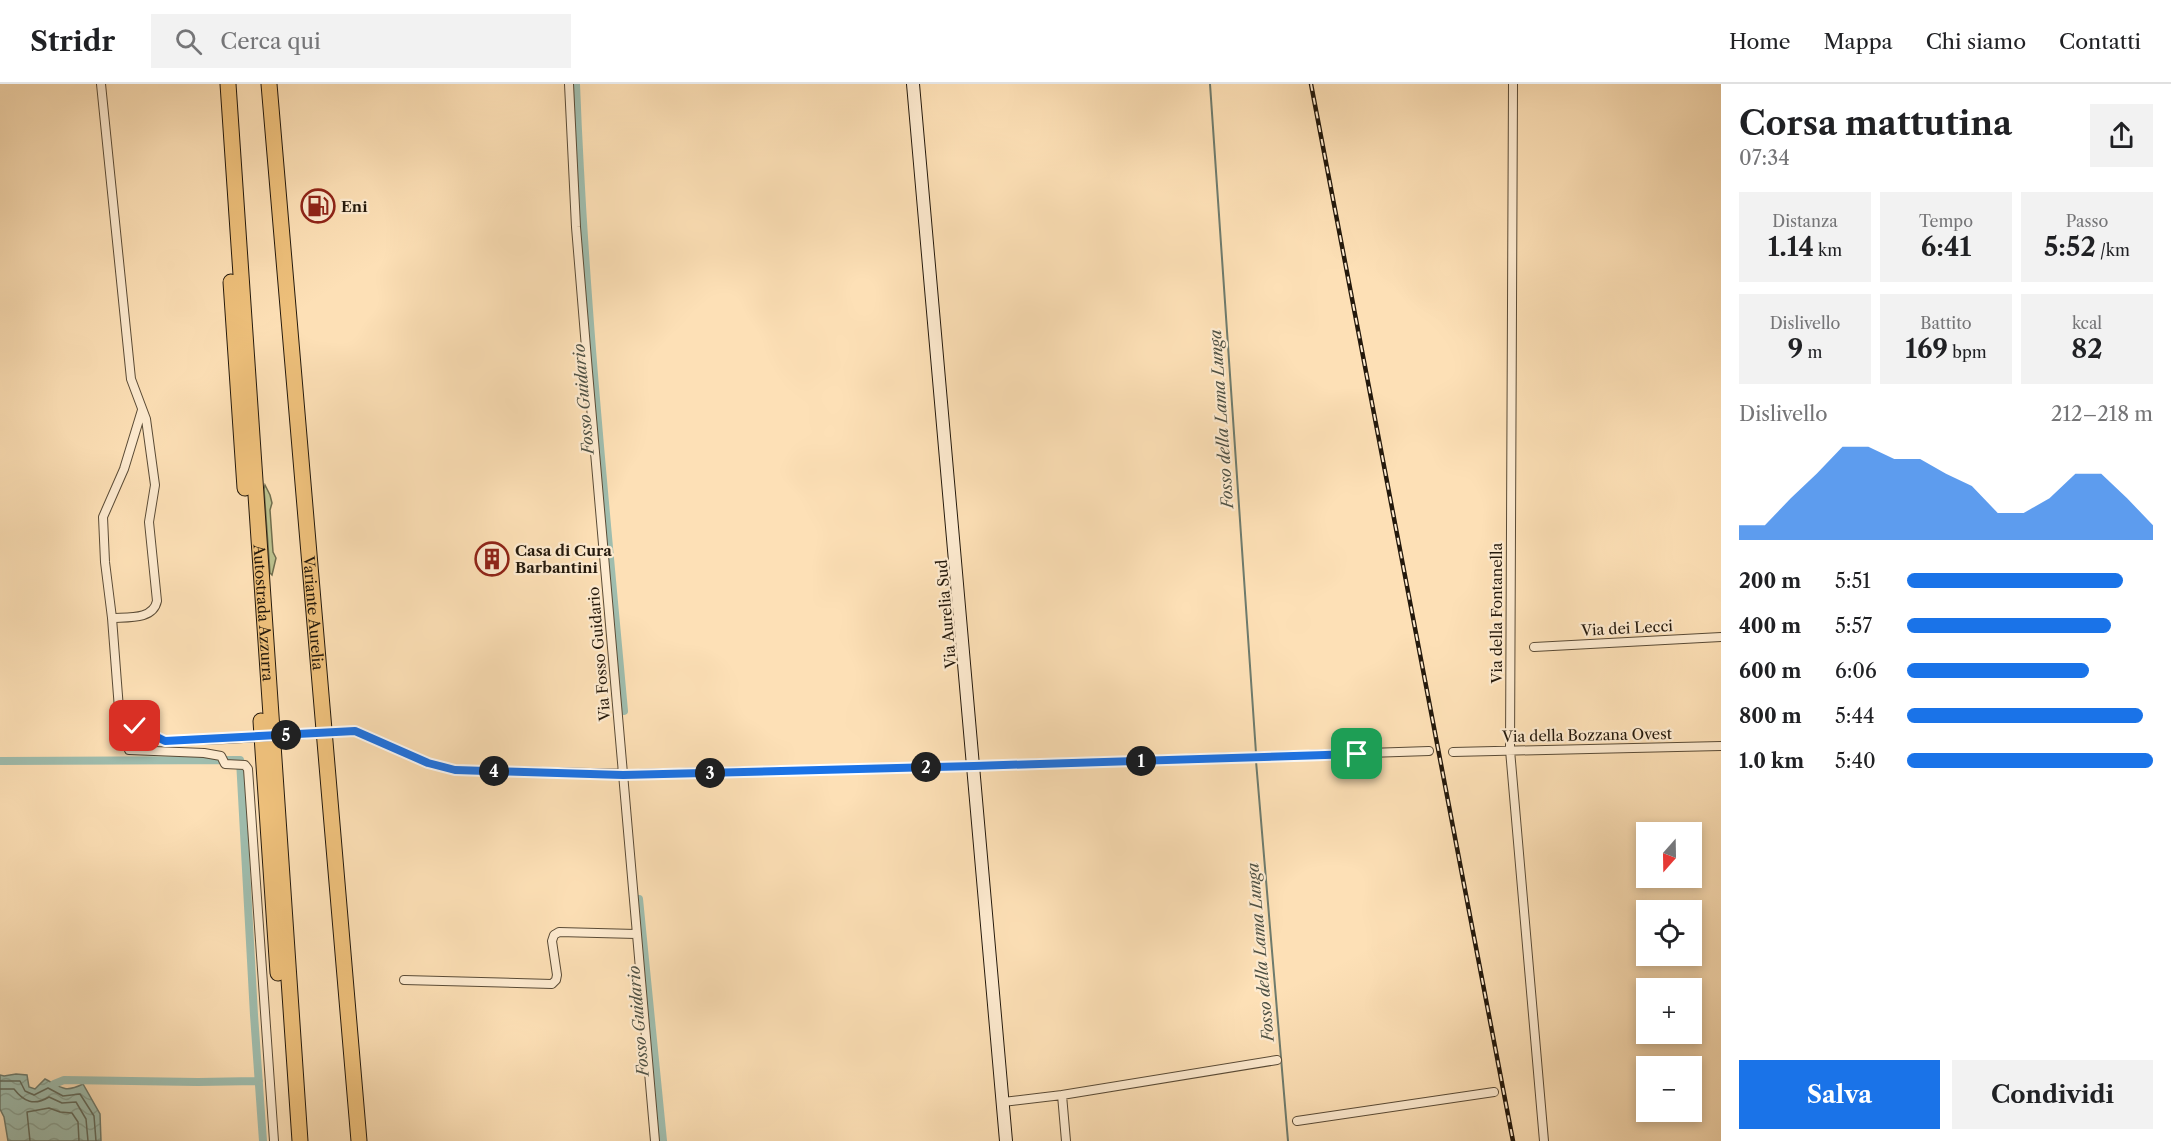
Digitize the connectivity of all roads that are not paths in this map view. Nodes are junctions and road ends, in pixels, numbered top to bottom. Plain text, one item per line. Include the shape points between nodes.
1 (101, 84) edge
2 (217, 84) edge
3 (228, 84) edge
4 (261, 84) edge
5 (269, 84) edge
6 (568, 84) edge
7 (913, 84) edge
8 (1513, 84) edge
9 (142, 410) junction
10 (112, 618) junction
11 (1721, 637) edge
12 (1534, 647) dead end
13 (119, 709) junction
14 (1721, 746) edge
15 (1510, 750) junction
16 (1429, 751) dead end
17 (1453, 752) dead end
18 (974, 766) junction
19 (623, 775) junction
20 (636, 934) junction
21 (404, 980) dead end
22 (1276, 1060) dead end
23 (1494, 1092) dead end
24 (1062, 1095) junction
25 (1003, 1102) junction
26 (1297, 1121) dead end
27 (273, 1141) edge
28 (290, 1141) edge
29 (300, 1141) edge
30 (350, 1141) edge
31 (359, 1141) edge
32 (655, 1141) edge
33 (1006, 1141) edge
34 (1066, 1141) edge
35 (1544, 1141) edge

1 - 9 street via 131,379
2 - 28 highway, Autostrada Azzurra
3 - 29 highway, Autostrada Azzurra
4 - 30 highway, Variante Aurelia
5 - 31 highway, Variante Aurelia
6 - 19 street, Via Fosso Guidario via 576,227
7 - 18 main road, Via Aurelia Sud
8 - 15 street, Via della Fontanella
9 - 10 street via 124,470 103,517
9 - 10 street via 155,484 149,522 158,601 147,615
10 - 13 street
11 - 12 street, Via dei Lecci
13 - 19 street, bridge via 135,726 165,741 355,731 428,763 455,770
13 - 27 street via 129,750 204,753 248,769
14 - 15 street, Via della Bozzana Ovest
15 - 17 street, Via della Bozzana Ovest
15 - 35 street, Via della Fontanella
16 - 18 street
18 - 19 street
18 - 25 main road, Via Aurelia Sud
19 - 20 street, Via Fosso Guidario
20 - 21 street via 559,932 552,941 557,975 552,984
20 - 32 street, Via Fosso Guidario
22 - 24 street
23 - 26 street
24 - 25 street
24 - 34 street
25 - 33 main road, Via Aurelia Sud

